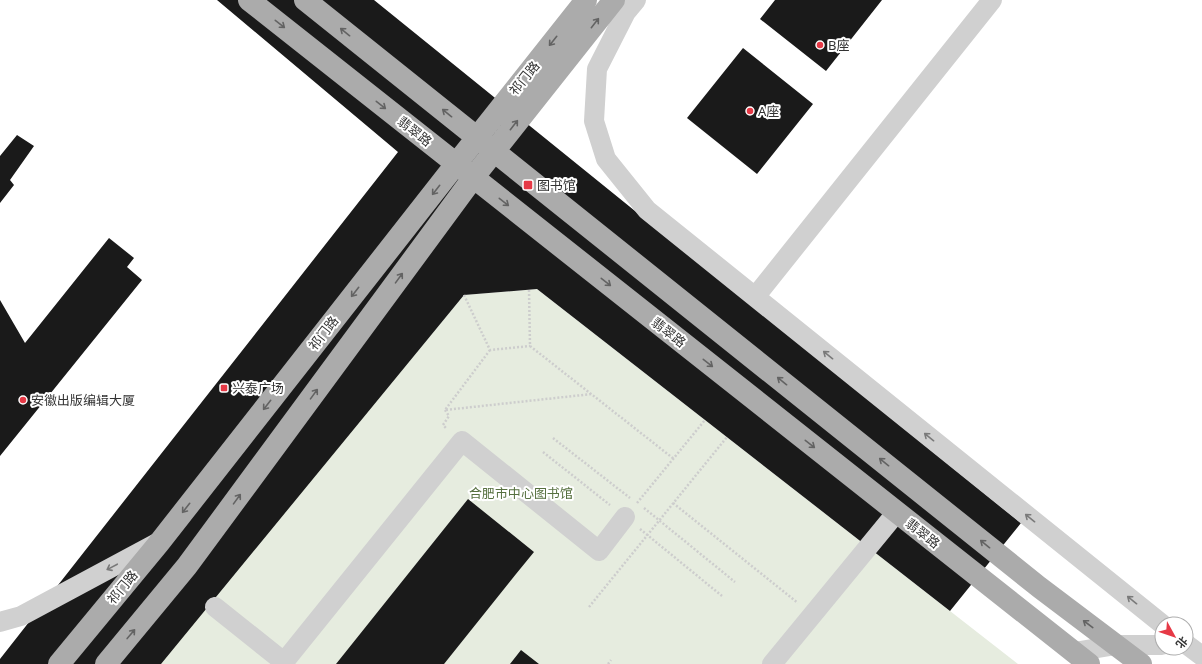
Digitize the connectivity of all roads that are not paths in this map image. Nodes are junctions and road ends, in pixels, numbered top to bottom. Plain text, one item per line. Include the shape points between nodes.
1 (249, 0) edge
2 (305, 0) edge
3 (586, 0) edge
4 (614, 0) edge
5 (636, 0) edge
6 (992, 0) edge
7 (477, 137) junction
8 (494, 151) junction
9 (456, 164) junction
10 (473, 178) junction
11 (755, 296) junction
12 (631, 510) road end
13 (897, 512) junction
14 (159, 542) junction
15 (215, 607) dead end
16 (1154, 618) edge
17 (0, 622) edge
18 (1116, 645) junction
19 (1154, 645) edge
20 (1081, 658) edge
21 (285, 663) edge
22 (59, 664) edge
23 (106, 664) edge
24 (772, 664) edge
25 (1141, 664) edge

1 -> 9 main road, 翡翠路
7 -> 2 main road
3 -> 7 main road, 祁门路
8 -> 4 main road, 祁门路
5 - 11 street via 626,12 597,69 594,121 606,159 647,210
6 - 11 street
7 - 8 main road
7 - 9 main road, 祁门路
8 - 10 main road, 祁门路
18 -> 8 main road
9 - 10 main road, 翡翠路
9 -> 14 main road, 祁门路
10 -> 13 main road, 翡翠路
23 -> 10 main road, 祁门路 via 188,566
16 -> 11 street
12 - 21 street via 599,551 462,442
13 - 20 main road, 翡翠路
13 - 24 street
14 -> 17 street via 21,616
14 - 22 main road, 祁门路
15 - 21 street
18 - 19 street
18 - 20 street
18 - 25 main road

